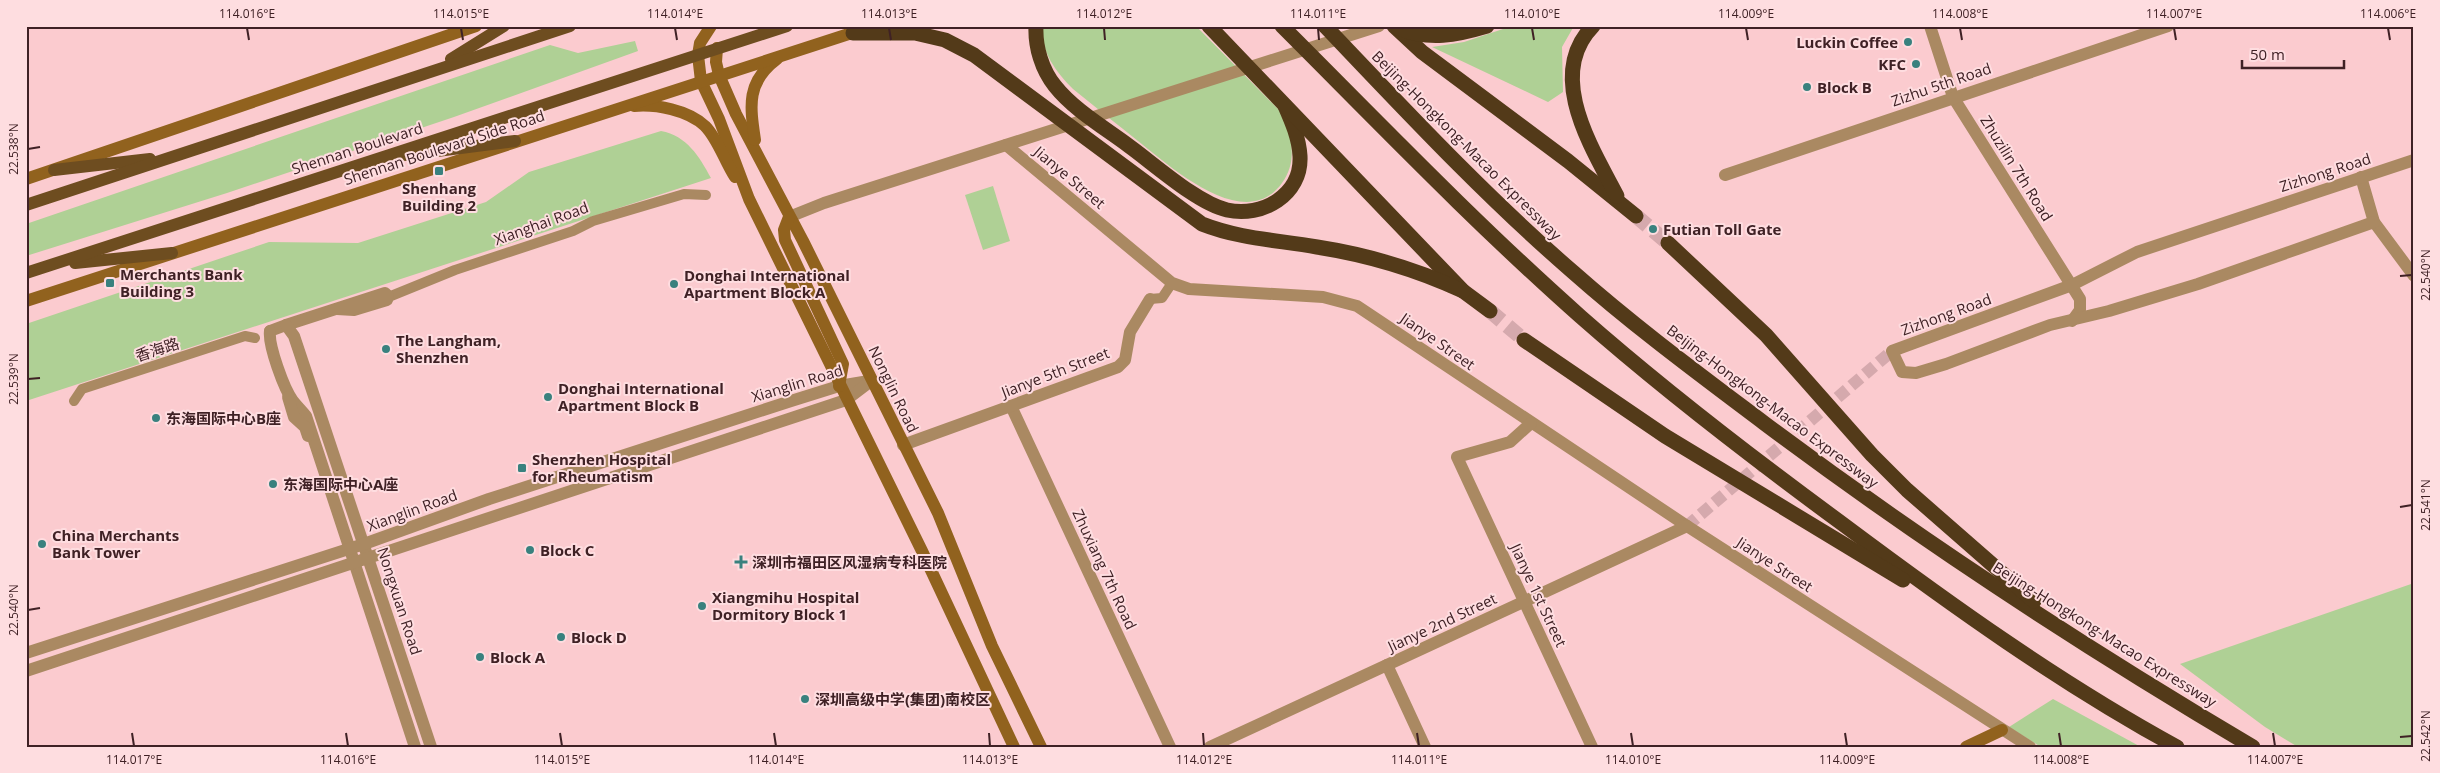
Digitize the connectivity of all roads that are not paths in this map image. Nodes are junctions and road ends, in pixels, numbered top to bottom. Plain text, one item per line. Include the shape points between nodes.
1 (476, 26) edge
2 (504, 26) edge
3 (570, 26) edge
4 (711, 26) edge
5 (787, 26) edge
6 (874, 26) edge
7 (1036, 26) edge
8 (1209, 26) edge
9 (1282, 26) edge
10 (1324, 26) edge
11 (1379, 26) edge
12 (1396, 26) edge
13 (1488, 26) edge
14 (1592, 26) edge
15 (1930, 26) edge
16 (2168, 26) edge
17 (853, 33) junction
18 (717, 48) junction
19 (784, 54) junction
20 (698, 55) junction
21 (434, 70) junction
22 (719, 75) junction
23 (700, 81) junction
24 (1953, 97) junction
25 (1284, 106) junction
26 (619, 107) junction
27 (515, 141) junction
28 (1006, 145) junction
29 (756, 150) junction
30 (177, 156) junction
31 (374, 159) junction
32 (2414, 160) edge
33 (54, 170) junction
34 (1725, 175) dead end
35 (2361, 177) junction
36 (26, 179) edge
37 (706, 195) dead end
38 (748, 199) junction
39 (1621, 204) junction
40 (26, 206) edge
41 (1636, 216) tunnel mouth
42 (789, 218) junction
43 (2374, 222) junction
44 (1668, 243) tunnel mouth
45 (172, 253) junction
46 (50, 266) junction
47 (26, 273) edge
48 (2414, 276) edge
49 (1172, 284) junction
50 (2072, 285) junction
51 (1463, 291) junction
52 (391, 296) dead end
53 (1150, 299) joint
54 (26, 301) edge
55 (337, 309) dead end
56 (1490, 311) tunnel mouth
57 (2072, 321) junction
58 (291, 323) junction
59 (294, 336) junction
60 (271, 337) junction
61 (255, 338) dead end
62 (1524, 340) tunnel mouth
63 (871, 381) junction
64 (839, 386) junction
65 (286, 388) junction
66 (846, 400) junction
67 (74, 401) dead end
68 (1011, 406) junction
69 (1531, 423) junction
70 (904, 445) junction
71 (654, 446) junction
72 (638, 451) junction
73 (600, 463) junction
74 (652, 463) junction
75 (604, 478) junction
76 (1687, 526) junction
77 (364, 544) junction
78 (350, 548) junction
79 (335, 553) junction
80 (370, 559) junction
81 (355, 563) junction
82 (1524, 602) junction
83 (2007, 643) junction
84 (2091, 648) junction
85 (26, 653) edge
86 (1387, 665) junction
87 (26, 671) edge
88 (2002, 730) junction
89 (415, 747) edge
90 (430, 747) edge
91 (1014, 747) edge
92 (1041, 747) edge
93 (1170, 747) edge
94 (1210, 747) edge
95 (1425, 747) edge
96 (1592, 747) edge
97 (1966, 747) edge
98 (2030, 747) edge
99 (2177, 747) edge
100 (2253, 747) edge

1 - 33 main road
2 - 21 main road
3 - 21 main road
4 - 20 main road via 700,43
5 - 18 main road, Shennan Boulevard
6 - 17 main road, Shennan Boulevard Side Road
7 - 25 highway via 1042,62 1056,88 1186,189 1215,206 1242,212 1258,210 1273,205 1286,194 1299,170 1298,142
8 - 25 highway
9 - 83 highway via 1580,316 1672,395 1843,525
10 - 84 highway, Beijing-Hongkong-Macao Expressway via 1479,184 1572,272 1668,351 1889,514
11 - 28 street
12 - 13 highway via 1426,36 1445,36
12 - 39 highway via 1422,52 1568,160
14 - 39 highway via 1576,52 1572,82 1574,98 1586,135
15 - 24 street, Zhuzilin 7th Road
16 - 24 street, Zizhu 5th Road
17 - 19 main road, Shennan Boulevard Side Road
17 - 51 highway via 915,33 945,40 974,55 1186,214 1218,230 1379,260 1425,274
18 - 20 main road, Shennan Boulevard
18 - 22 main road, Nonglin Road
19 - 22 main road, Shennan Boulevard Side Road
19 - 29 main road via 768,66 750,100
20 - 23 main road
20 - 31 main road, Shennan Boulevard
21 - 30 main road
22 - 23 main road, Shennan Boulevard Side Road
22 - 29 main road, Nonglin Road
23 - 26 main road, Shennan Boulevard Side Road
23 - 38 main road
24 - 34 street, Zizhu 5th Road
24 - 50 street, Zhuzilin 7th Road
25 - 51 highway
26 - 27 main road, Shennan Boulevard Side Road
26 - 38 main road via 660,107 694,118 706,127
27 - 31 main road
27 - 45 main road, Shennan Boulevard Side Road
28 - 42 street
28 - 49 street, Jianye Street
29 - 42 main road, Nonglin Road
30 - 33 main road
30 - 40 main road
31 - 46 main road, Shennan Boulevard
32 - 35 street, Zizhong Road
33 - 36 main road
35 - 43 street
35 - 50 street, Zizhong Road via 2138,252
37 - 52 street, Xianghai Road via 684,194 593,222
38 - 64 main road
39 - 41 highway
42 - 63 main road, Nonglin Road
42 - 64 main road via 784,230 785,240 843,364
43 - 48 street
43 - 57 street, Zizhong Road via 2198,284
44 - 84 highway via 1766,335 1872,455 1913,495 1994,569
45 - 46 main road
45 - 54 main road, Shennan Boulevard Side Road
46 - 47 main road, Shennan Boulevard
49 - 53 street, Jianye 5th Street via 1162,298
49 - 69 street, Jianye Street via 1189,288 1323,297 1346,302 1367,312
50 - 57 street, Zhuzilin 7th Road via 2080,299 2080,310
50 - 57 street, Zizhong Road via 1892,351 1902,372 1916,373 2050,325
51 - 56 highway
53 - 68 street, Jianye 5th Street via 1130,332 1125,360 1118,367
55 - 58 street
58 - 59 street, Nongxuan Road
58 - 60 street
59 - 60 street via 290,332 281,332
59 - 77 street, Nongxuan Road
60 - 65 street, Nongxuan Road
61 - 67 street, 香海路 via 245,336 82,390
62 - 83 highway via 1665,436
63 - 64 street, Xianglin Road
63 - 66 street, Xianglin Road
63 - 70 main road, Nonglin Road
64 - 66 main road
64 - 71 street, Xianglin Road
65 - 78 street, Nongxuan Road via 306,416
65 - 79 street, Nongxuan Road via 294,417 305,428 341,545
66 - 74 street, Xianglin Road
66 - 91 main road via 922,551
68 - 70 street, Jianye 5th Street
68 - 93 street, Zhuxiang 7th Road
69 - 76 street, Jianye Street
69 - 82 street, Jianye 1st Street via 1510,442 1457,457
70 - 92 main road, Nonglin Road via 938,513 992,646
71 - 72 street, Xianglin Road
71 - 74 street
72 - 73 street, Xianglin Road
72 - 74 street
73 - 75 street
73 - 77 street, Xianglin Road
74 - 75 street, Xianglin Road
75 - 80 street, Xianglin Road
76 - 82 street, Jianye 2nd Street
76 - 88 street, Jianye Street
77 - 78 street, Xianglin Road
77 - 80 street, Nongxuan Road
78 - 79 street, Xianglin Road
78 - 81 street, Nongxuan Road
79 - 85 street, Xianglin Road
80 - 81 street, Xianglin Road
80 - 90 street, Nongxuan Road
81 - 87 street, Xianglin Road
81 - 89 street, Nongxuan Road
82 - 86 street, Jianye 2nd Street
82 - 96 street, Jianye 1st Street
83 - 99 highway
84 - 100 highway, Beijing-Hongkong-Macao Expressway
86 - 94 street, Jianye 2nd Street
86 - 95 street
88 - 97 main road
88 - 98 street, Jianye Street

